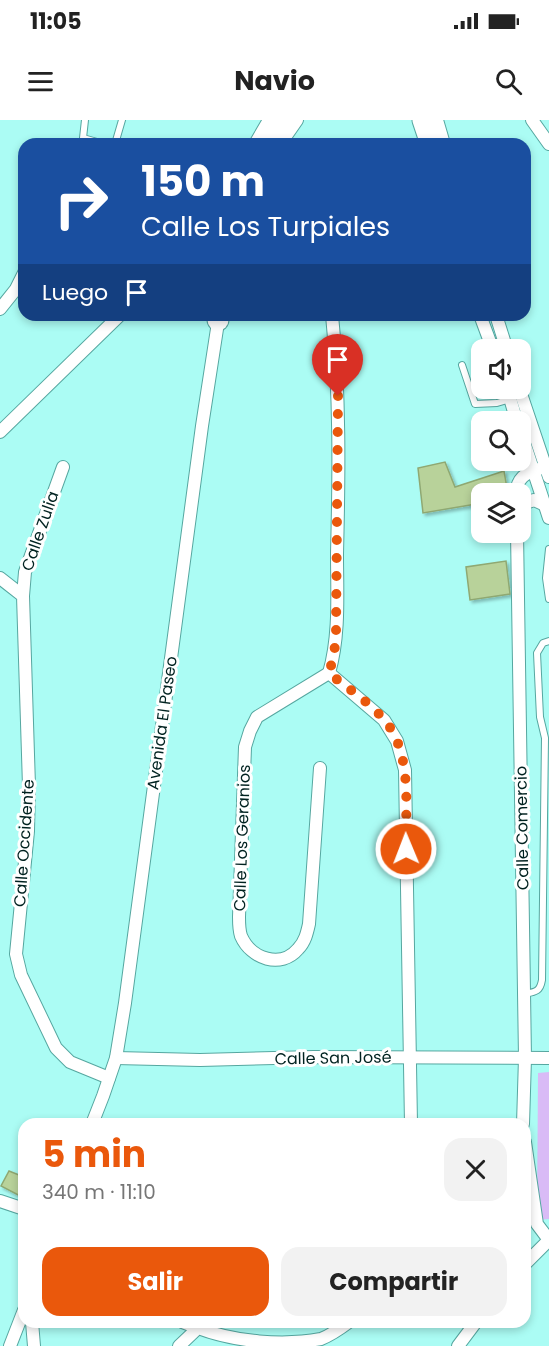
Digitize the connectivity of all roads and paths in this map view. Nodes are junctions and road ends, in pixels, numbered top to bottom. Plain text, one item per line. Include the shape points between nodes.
1 (85, 120) edge
2 (122, 120) edge
3 (269, 120) edge
4 (283, 120) edge
5 (297, 120) edge
6 (412, 120) edge
7 (423, 120) edge
8 (437, 120) edge
9 (532, 120) edge
10 (83, 138) edge
11 (117, 138) edge
12 (258, 138) edge
13 (272, 138) edge
14 (285, 138) edge
15 (420, 138) edge
16 (429, 138) edge
17 (442, 138) edge
18 (549, 144) edge
19 (18, 285) edge
20 (0, 309) edge
21 (114, 321) edge
22 (217, 321) edge
23 (332, 321) edge
24 (482, 321) edge
25 (498, 321) edge
26 (489, 339) edge
27 (504, 339) edge
28 (462, 365) dead end
29 (471, 392) edge
30 (473, 399) edge
31 (501, 399) edge
32 (522, 399) edge
33 (0, 432) edge
34 (531, 448) edge
35 (63, 468) dead end
36 (544, 470) edge
37 (517, 483) edge
38 (531, 501) edge
39 (545, 505) junction
40 (549, 518) edge
41 (517, 543) edge
42 (549, 549) edge
43 (0, 578) edge
44 (23, 596) junction
45 (549, 599) edge
46 (549, 641) edge
47 (329, 673) junction
48 (320, 768) dead end
49 (524, 994) junction
50 (411, 1057) junction
51 (116, 1058) junction
52 (525, 1058) junction
53 (549, 1058) edge
54 (110, 1078) junction
55 (94, 1118) edge
56 (411, 1118) edge
57 (523, 1118) edge
58 (531, 1183) edge
59 (0, 1201) edge
60 (18, 1207) edge
61 (548, 1240) edge
62 (531, 1258) edge
63 (18, 1325) edge
64 (32, 1328) edge
65 (198, 1328) joint
66 (339, 1328) edge
67 (472, 1328) edge
68 (10, 1346) edge
69 (34, 1346) edge
70 (179, 1346) edge
71 (458, 1346) edge

1 - 10 lane
2 - 11 lane
3 - 12 street
4 - 13 highway
5 - 14 street
6 - 15 street
7 - 16 highway
8 - 17 street
9 - 18 street
19 - 20 street
21 - 33 street
22 - 51 street, Avenida El Paseo
23 - 47 street via 339,420 336,634
24 - 26 street
25 - 27 street
28 - 29 lane
30 - 31 lane via 475,404
32 - 36 street
34 - 36 street
35 - 44 street, Calle Zulia via 25,572
36 - 37 street via 522,476
36 - 39 street
38 - 39 street
39 - 40 street
41 - 49 street, Calle Comercio
42 - 45 lane
43 - 44 street
44 - 54 street, Calle Occidente via 29,786 16,954 43,1024 62,1056
46 - 49 lane via 537,653 540,717 545,738 542,980 537,992
47 - 48 street, Calle Los Geranios via 257,717 245,747 240,926 247,946 267,959 289,957 306,938
47 - 50 street via 384,720 397,741 405,770
49 - 52 street, Calle Comercio
50 - 51 street, Calle San José
50 - 52 street, Calle San José
50 - 56 street
51 - 54 street, Avenida El Paseo
52 - 53 street, Calle San José
52 - 57 street, Calle Comercio
54 - 55 street, Avenida El Paseo
58 - 61 street via 537,1224
59 - 60 street
61 - 62 street
63 - 68 street
64 - 69 street
65 - 66 street via 229,1338 292,1345 322,1339
65 - 70 street
67 - 71 street

